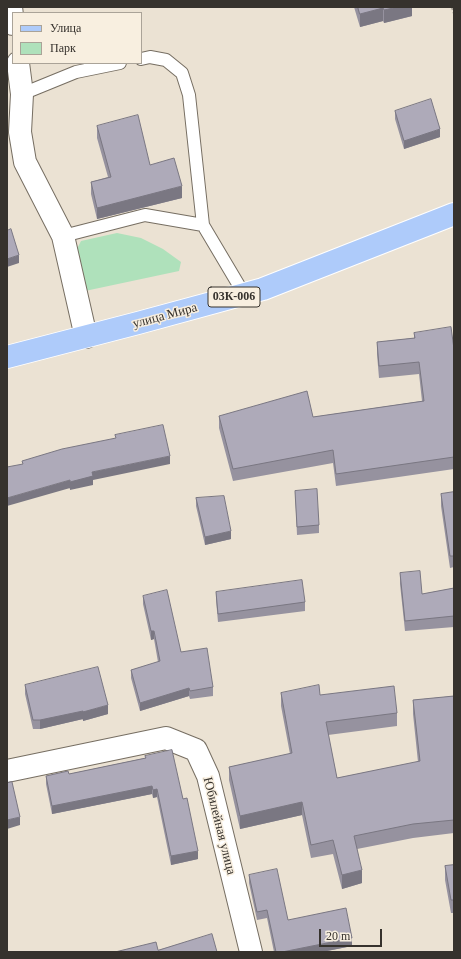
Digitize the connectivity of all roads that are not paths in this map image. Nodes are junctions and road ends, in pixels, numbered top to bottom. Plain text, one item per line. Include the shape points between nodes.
1 (142, 59) edge
2 (18, 64) edge
3 (115, 64) edge
4 (22, 94) junction
5 (454, 214) edge
6 (203, 225) junction
7 (63, 236) junction
8 (244, 294) junction
9 (86, 337) junction
10 (7, 357) edge
11 (7, 770) edge
12 (250, 952) edge

1 - 6 lane via 150,57 166,60 182,73 189,94
2 - 4 street
3 - 4 lane via 76,72
4 - 7 street via 20,132 25,162
5 - 8 main road, улица Мира / 03К-006 via 271,286
6 - 7 lane via 145,215
6 - 8 lane
7 - 9 street
8 - 9 main road, улица Мира / 03К-006
9 - 10 main road, улица Мира / 03К-006
11 - 12 street, Юбилейная улица via 166,738 196,750 208,776

